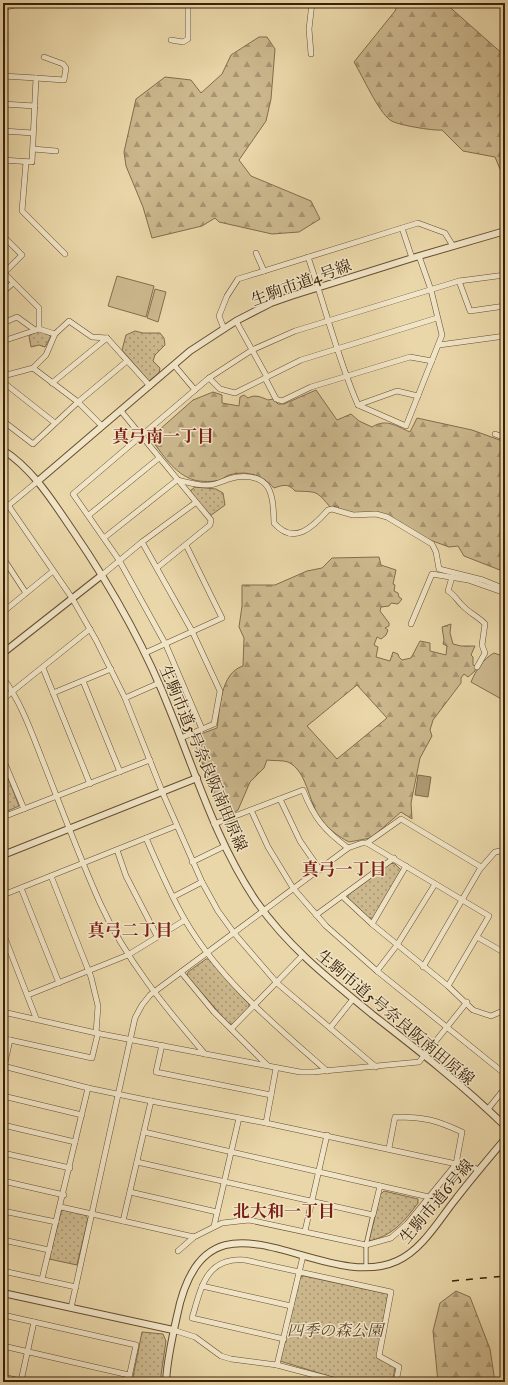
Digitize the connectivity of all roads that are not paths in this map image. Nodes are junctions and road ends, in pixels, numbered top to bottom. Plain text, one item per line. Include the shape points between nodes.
1 (72, 3) edge
2 (188, 3) edge
3 (312, 3) edge
4 (3, 8) edge
5 (171, 40) dead end
6 (311, 54) dead end
7 (44, 57) dead end
8 (3, 76) edge
9 (36, 78) junction
10 (3, 104) edge
11 (35, 106) junction
12 (3, 131) edge
13 (33, 133) junction
14 (33, 149) junction
15 (56, 151) dead end
16 (3, 160) edge
17 (26, 162) junction
18 (402, 228) junction
19 (505, 231) edge
20 (3, 236) edge
21 (453, 246) junction
22 (256, 253) dead end
23 (65, 254) dead end
24 (419, 256) junction
25 (308, 257) junction
26 (412, 258) junction
27 (264, 271) junction
28 (4, 272) edge
29 (505, 275) edge
30 (459, 281) junction
31 (13, 283) junction
32 (318, 288) junction
33 (431, 290) junction
34 (3, 292) edge
35 (504, 306) edge
36 (438, 318) junction
37 (505, 318) edge
38 (236, 321) junction
39 (327, 321) junction
40 (3, 323) edge
41 (37, 329) junction
42 (224, 329) junction
43 (55, 334) junction
44 (505, 336) edge
45 (107, 338) junction
46 (3, 342) edge
47 (439, 345) junction
48 (338, 348) junction
49 (252, 350) junction
50 (127, 361) junction
51 (432, 361) junction
52 (174, 365) junction
53 (34, 368) junction
54 (3, 376) edge
55 (346, 376) junction
56 (266, 377) junction
57 (209, 378) junction
58 (3, 382) edge
59 (52, 383) junction
60 (150, 386) junction
61 (195, 390) junction
62 (418, 396) junction
63 (78, 402) junction
64 (358, 405) junction
65 (121, 411) junction
66 (3, 421) edge
67 (55, 423) junction
68 (102, 426) junction
69 (495, 434) dead end
70 (141, 436) junction
71 (505, 438) edge
72 (3, 450) edge
73 (159, 458) junction
74 (177, 480) junction
75 (38, 481) junction
76 (3, 501) edge
77 (195, 503) junction
78 (8, 505) junction
79 (3, 510) edge
80 (89, 515) junction
81 (104, 538) junction
82 (142, 542) junction
83 (186, 545) junction
84 (3, 558) edge
85 (119, 560) junction
86 (158, 567) junction
87 (53, 572) junction
88 (102, 575) junction
89 (452, 577) junction
90 (505, 589) edge
91 (26, 593) junction
92 (505, 593) edge
93 (72, 598) junction
94 (3, 612) edge
95 (411, 624) dead end
96 (90, 629) junction
97 (192, 631) junction
98 (166, 645) junction
99 (3, 653) edge
100 (145, 653) junction
101 (476, 667) dead end
102 (42, 668) junction
103 (111, 670) junction
104 (3, 678) edge
105 (83, 681) junction
106 (158, 683) junction
107 (13, 690) junction
108 (53, 693) junction
109 (125, 698) junction
110 (3, 699) edge
111 (202, 729) junction
112 (181, 738) junction
113 (3, 759) edge
114 (150, 760) junction
115 (120, 772) junction
116 (197, 778) junction
117 (90, 784) junction
118 (162, 792) junction
119 (58, 796) junction
120 (280, 799) junction
121 (24, 809) junction
122 (251, 810) junction
123 (3, 817) edge
124 (214, 824) junction
125 (176, 826) junction
126 (70, 828) junction
127 (146, 838) junction
128 (367, 843) junction
129 (225, 846) junction
130 (348, 848) junction
131 (117, 850) junction
132 (505, 850) edge
133 (3, 855) edge
134 (394, 858) junction
135 (192, 862) junction
136 (84, 863) junction
137 (406, 866) junction
138 (481, 867) junction
139 (320, 870) junction
140 (51, 876) junction
141 (202, 882) junction
142 (434, 884) junction
143 (21, 888) junction
144 (293, 888) junction
145 (3, 895) edge
146 (342, 896) junction
147 (173, 897) junction
148 (461, 900) junction
149 (263, 911) junction
150 (316, 915) junction
151 (185, 920) junction
152 (372, 924) junction
153 (3, 932) edge
154 (234, 933) junction
155 (157, 936) junction
156 (477, 937) junction
157 (397, 945) junction
158 (207, 952) junction
159 (505, 953) edge
160 (128, 955) junction
161 (302, 956) junction
162 (423, 967) junction
163 (377, 971) junction
164 (89, 972) junction
165 (181, 972) junction
166 (59, 983) junction
167 (277, 983) junction
168 (448, 986) junction
169 (154, 993) junction
170 (28, 995) junction
171 (353, 999) junction
172 (467, 1002) junction
173 (254, 1006) junction
174 (505, 1010) edge
175 (3, 1012) edge
176 (36, 1018) junction
177 (447, 1027) junction
178 (330, 1028) junction
179 (231, 1029) junction
180 (97, 1033) junction
181 (3, 1039) edge
182 (131, 1039) junction
183 (10, 1040) junction
184 (162, 1046) junction
185 (205, 1054) junction
186 (424, 1056) junction
187 (268, 1066) junction
188 (3, 1067) edge
189 (376, 1067) junction
190 (276, 1068) junction
191 (327, 1071) junction
192 (505, 1074) edge
193 (88, 1088) junction
194 (505, 1088) edge
195 (120, 1094) junction
196 (271, 1095) junction
197 (3, 1096) edge
198 (151, 1101) junction
199 (488, 1109) junction
200 (82, 1115) junction
201 (239, 1118) junction
202 (266, 1123) junction
203 (3, 1125) edge
204 (505, 1126) edge
205 (144, 1132) junction
206 (327, 1135) junction
207 (505, 1139) edge
208 (75, 1142) junction
209 (389, 1148) junction
210 (231, 1152) junction
211 (3, 1153) edge
212 (137, 1162) junction
213 (456, 1164) junction
214 (70, 1168) junction
215 (318, 1172) junction
216 (478, 1172) junction
217 (3, 1181) edge
218 (224, 1182) junction
219 (380, 1186) junction
220 (130, 1192) junction
221 (64, 1195) junction
222 (429, 1197) junction
223 (312, 1202) junction
224 (61, 1207) junction
225 (3, 1210) edge
226 (217, 1212) junction
227 (92, 1215) junction
228 (373, 1215) junction
229 (56, 1222) junction
230 (123, 1222) junction
231 (214, 1226) junction
232 (305, 1231) junction
233 (194, 1237) junction
234 (3, 1240) edge
235 (366, 1245) junction
236 (49, 1250) junction
237 (178, 1251) dead end
238 (303, 1256) junction
239 (366, 1268) junction
240 (3, 1271) edge
241 (299, 1272) junction
242 (42, 1280) junction
243 (202, 1286) junction
244 (76, 1287) junction
245 (3, 1293) edge
246 (291, 1306) junction
247 (71, 1308) junction
248 (3, 1315) edge
249 (34, 1322) junction
250 (173, 1330) junction
251 (284, 1339) junction
252 (3, 1346) edge
253 (28, 1351) junction
254 (277, 1365) junction
255 (129, 1375) junction
256 (3, 1377) edge
257 (23, 1382) edge
258 (128, 1382) edge
259 (166, 1382) edge
260 (341, 1382) edge
261 (396, 1382) edge

1 - 4 street via 18,4
2 - 5 street via 188,40
3 - 6 street via 309,29
7 - 9 street via 63,64 66,68 64,80
8 - 9 street
9 - 11 street
10 - 11 street
11 - 13 street
12 - 13 street
13 - 14 street
14 - 15 street
14 - 17 street via 32,162
16 - 17 street
17 - 23 street via 22,211
18 - 21 street via 418,223 445,233
18 - 25 street
18 - 26 street
19 - 21 street, 生駒市道4号線
20 - 28 street via 22,255
21 - 24 street, 生駒市道4号線
22 - 27 street
24 - 26 street, 生駒市道4号線
24 - 33 street
25 - 27 street
25 - 32 street
26 - 32 street, 生駒市道4号線
27 - 42 street via 238,280 227,296 219,316
28 - 31 street
29 - 30 street
30 - 33 street
30 - 35 street via 470,311
31 - 34 street
31 - 41 street via 39,308
32 - 38 street, 生駒市道4号線 via 271,304
32 - 39 street
33 - 36 street
33 - 39 street
35 - 37 street
36 - 47 street via 442,335
36 - 48 street
38 - 42 street, 生駒市道4号線
38 - 49 street
39 - 48 street
39 - 49 street via 295,331
40 - 41 street via 18,317
41 - 43 street
41 - 46 street
42 - 52 street, 生駒市道4号線 via 190,351
43 - 45 street via 69,321 92,337
43 - 53 street via 46,355
44 - 47 street
45 - 50 street
45 - 59 street
47 - 51 street
48 - 55 street
48 - 56 street via 301,360
49 - 56 street
49 - 57 street
50 - 60 street
50 - 63 street
51 - 55 street via 410,357
51 - 62 street
52 - 60 street, 生駒市道4号線
52 - 61 street
53 - 54 street
53 - 59 street
55 - 56 street via 280,401 274,396
55 - 64 street
56 - 57 street via 235,393 220,389
57 - 61 street
58 - 67 street
59 - 63 street
60 - 65 street, 生駒市道4号線
61 - 70 street
62 - 64 street via 397,391
62 - 64 street via 406,426
63 - 67 street
63 - 68 street
65 - 68 street, 生駒市道4号線
65 - 70 street
66 - 67 street via 33,444
68 - 75 street, 生駒市道4号線
69 - 71 street
70 - 73 street
70 - 80 street via 73,494
72 - 75 street, 生駒市道5号奈良阪南田原線
73 - 74 street
73 - 80 street
74 - 77 street
74 - 81 street
74 - 90 street via 207,486 236,477 252,477 266,484 272,493 274,523 289,534 295,535 308,530 332,509 353,515 376,514 387,517 432,544 439,569 483,580
75 - 78 street
75 - 88 street, 生駒市道5号奈良阪南田原線
76 - 78 street
77 - 82 street
77 - 83 street via 211,520 210,525
78 - 79 street
78 - 87 street
80 - 81 street
81 - 85 street
82 - 85 street
82 - 86 street
83 - 86 street
83 - 97 street via 222,618
84 - 91 street
85 - 88 street
85 - 98 street
86 - 97 street
87 - 91 street
87 - 93 street
88 - 93 street
88 - 100 street, 生駒市道5号奈良阪南田原線
89 - 92 street
89 - 95 street via 432,574
89 - 101 street via 448,591 485,624 482,645 485,653
91 - 94 street
93 - 96 street
93 - 99 street
96 - 102 street
96 - 103 street
97 - 98 street
97 - 111 street via 220,690 214,724
98 - 100 street
98 - 111 street
100 - 106 street, 生駒市道5号奈良阪南田原線
102 - 107 street
102 - 108 street
103 - 105 street
103 - 109 street
104 - 107 street
105 - 108 street
105 - 115 street
106 - 109 street
106 - 112 street, 生駒市道5号奈良阪南田原線
107 - 110 street
107 - 119 street
108 - 117 street
109 - 114 street
111 - 112 street
112 - 116 street, 生駒市道5号奈良阪南田原線
113 - 121 street
114 - 115 street
114 - 118 street
115 - 117 street
116 - 118 street
116 - 124 street, 生駒市道5号奈良阪南田原線
117 - 119 street
118 - 125 street
118 - 126 street
119 - 121 street
119 - 126 street
120 - 122 street
120 - 130 street via 303,790 318,821
120 - 139 street via 300,840
121 - 123 street
122 - 124 street
122 - 144 street via 268,847
124 - 129 street, 生駒市道5号奈良阪南田原線
125 - 127 street
125 - 135 street
126 - 133 street
126 - 136 street
127 - 131 street
127 - 147 street
128 - 130 street
128 - 134 street
128 - 138 street via 401,818
129 - 135 street
129 - 149 street, 生駒市道5号奈良阪南田原線
130 - 139 street
131 - 136 street
131 - 155 street via 126,876
132 - 138 street via 495,852
134 - 137 street
134 - 146 street
135 - 141 street
136 - 140 street
136 - 160 street via 100,903
137 - 142 street
137 - 152 street
138 - 148 street
139 - 144 street
140 - 143 street
140 - 164 street
141 - 147 street
141 - 154 street
142 - 148 street
142 - 157 street
143 - 145 street
143 - 166 street
144 - 149 street
144 - 150 street
146 - 150 street
146 - 152 street
147 - 151 street
148 - 156 street via 489,916
148 - 162 street
149 - 154 street
149 - 161 street, 生駒市道5号奈良阪南田原線
150 - 163 street
151 - 155 street
151 - 158 street
152 - 157 street
153 - 170 street
154 - 158 street
154 - 167 street
155 - 160 street
156 - 159 street
156 - 168 street
157 - 162 street
157 - 163 street
158 - 165 street
158 - 173 street
160 - 164 street
160 - 169 street
161 - 167 street
161 - 171 street, 生駒市道5号奈良阪南田原線
162 - 168 street
163 - 177 street
164 - 166 street
164 - 180 street via 98,1006
165 - 169 street
165 - 179 street via 209,1007
166 - 170 street
167 - 173 street
167 - 178 street
168 - 172 street
169 - 182 street via 138,1011
169 - 185 street
170 - 176 street
171 - 178 street
171 - 186 street, 生駒市道5号奈良阪南田原線
172 - 174 street via 473,1010 491,1016
172 - 177 street
173 - 179 street
173 - 191 street
175 - 176 street
176 - 180 street
177 - 186 street
177 - 192 street
178 - 189 street
179 - 187 street
180 - 182 street
180 - 183 street via 92,1058
181 - 183 street
182 - 184 street
182 - 195 street
183 - 188 street
184 - 185 street
184 - 196 street via 156,1072
185 - 187 street
186 - 189 street via 419,1062
186 - 199 street, 生駒市道5号奈良阪南田原線
187 - 190 street
188 - 193 street
189 - 191 street
190 - 191 street via 300,1072
190 - 196 street
193 - 195 street
193 - 200 street
194 - 199 street
195 - 198 street
195 - 227 street
196 - 202 street
197 - 200 street
198 - 201 street
198 - 205 street
199 - 204 street, 生駒市道5号奈良阪南田原線
200 - 208 street
201 - 202 street
201 - 210 street
202 - 206 street
203 - 208 street
205 - 210 street
205 - 212 street
206 - 209 street
206 - 215 street
207 - 216 street, 生駒市道6号線
208 - 214 street
209 - 213 street
209 - 213 street via 396,1117 423,1117 439,1121 462,1132
210 - 215 street
210 - 218 street
211 - 214 street
212 - 218 street
212 - 220 street
213 - 216 street via 475,1168
213 - 222 street
214 - 221 street
215 - 219 street
215 - 223 street
216 - 239 street, 生駒市道6号線 via 409,1254 376,1268
217 - 221 street
218 - 223 street
218 - 226 street
219 - 222 street
219 - 228 street
220 - 226 street
220 - 230 street
221 - 224 street
222 - 235 street via 394,1236
223 - 228 street
223 - 232 street
224 - 227 street
224 - 229 street
225 - 229 street
226 - 231 street
227 - 230 street
227 - 244 street
228 - 235 street
229 - 236 street
230 - 233 street
231 - 232 street via 249,1220
231 - 233 street
232 - 235 street
233 - 237 street
234 - 236 street
235 - 239 street
236 - 242 street
238 - 239 street, 生駒市道6号線
238 - 241 street
238 - 250 street, 生駒市道6号線 via 253,1243 232,1244 215,1250 202,1259 186,1281
240 - 242 street
241 - 243 street via 233,1260 214,1268
241 - 246 street
241 - 261 street via 391,1292 379,1356 399,1367
242 - 244 street
243 - 246 street
243 - 251 street via 192,1318
244 - 247 street
245 - 247 street
246 - 251 street
247 - 250 street
248 - 249 street
249 - 253 street
249 - 255 street via 136,1345
250 - 254 street via 195,1337 221,1356
250 - 259 street, 生駒市道6号線
251 - 254 street
252 - 253 street
253 - 255 street
253 - 257 street
254 - 260 street
255 - 258 street
256 - 257 street

